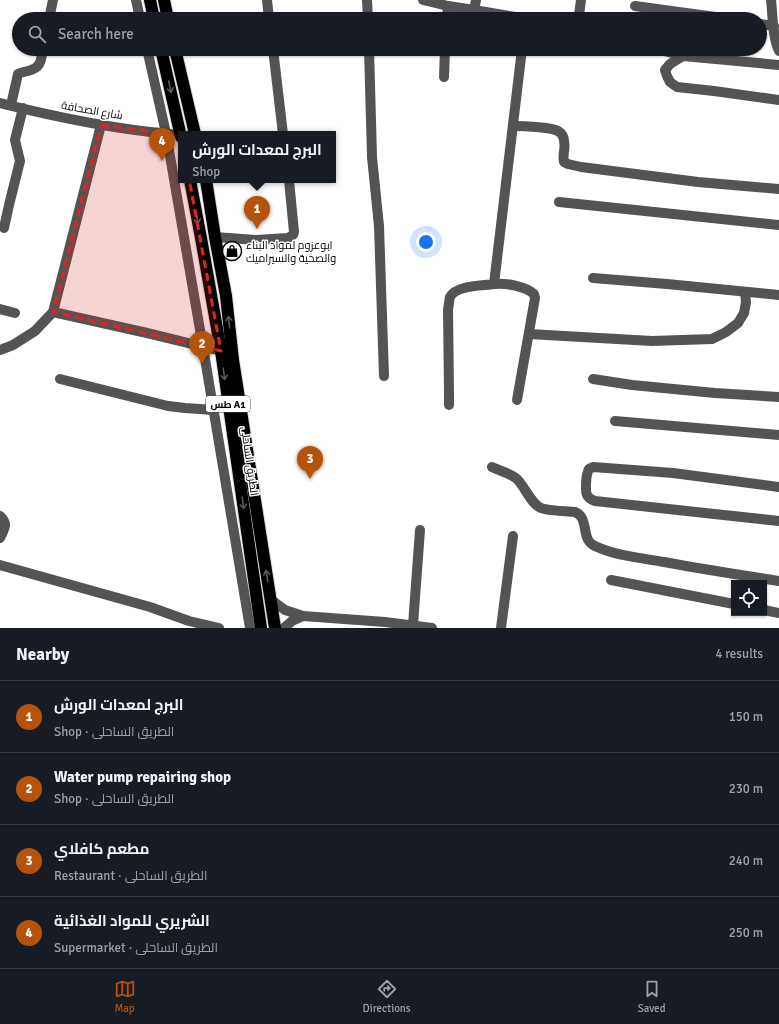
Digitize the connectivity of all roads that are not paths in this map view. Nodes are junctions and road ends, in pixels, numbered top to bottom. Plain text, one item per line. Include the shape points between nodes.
1 (53, 0) edge
2 (136, 0) edge
3 (150, 0) edge
4 (164, 0) edge
5 (267, 0) edge
6 (367, 0) edge
7 (423, 0) edge
8 (581, 0) edge
9 (771, 0) edge
10 (475, 5) edge
11 (448, 6) junction
12 (635, 6) dead end
13 (50, 12) edge
14 (139, 12) edge
15 (153, 12) edge
16 (167, 12) edge
17 (268, 12) edge
18 (368, 12) edge
19 (448, 12) edge
20 (502, 12) edge
21 (579, 12) edge
22 (679, 12) edge
23 (767, 25) edge
24 (774, 26) junction
25 (779, 51) edge
26 (42, 56) edge
27 (149, 56) edge
28 (163, 56) edge
29 (177, 56) edge
30 (274, 56) edge
31 (369, 56) edge
32 (445, 56) edge
33 (521, 56) edge
34 (683, 56) joint
35 (779, 65) edge
36 (444, 77) dead end
37 (779, 100) edge
38 (0, 103) edge
39 (11, 105) junction
40 (23, 108) junction
41 (101, 125) junction
42 (514, 126) junction
43 (180, 131) edge
44 (194, 131) edge
45 (283, 131) edge
46 (166, 133) junction
47 (178, 135) edge
48 (191, 183) edge
49 (206, 183) edge
50 (289, 183) edge
51 (779, 189) edge
52 (559, 202) dead end
53 (779, 225) edge
54 (4, 228) dead end
55 (215, 237) junction
56 (593, 278) dead end
57 (494, 284) junction
58 (745, 292) junction
59 (779, 295) edge
60 (0, 309) edge
61 (53, 312) junction
62 (15, 313) dead end
63 (528, 334) junction
64 (203, 347) junction
65 (0, 350) edge
66 (221, 351) junction
67 (384, 376) dead end
68 (60, 379) dead end
69 (593, 379) dead end
70 (779, 397) edge
71 (517, 400) dead end
72 (449, 405) dead end
73 (214, 410) junction
74 (615, 421) dead end
75 (779, 435) edge
76 (492, 467) dead end
77 (779, 487) edge
78 (0, 516) edge
79 (779, 521) edge
80 (420, 530) dead end
81 (512, 536) dead end
82 (0, 538) edge
83 (0, 565) edge
84 (611, 580) dead end
85 (779, 581) edge
86 (270, 599) junction
87 (731, 603) edge
88 (767, 611) edge
89 (779, 613) edge
90 (303, 616) junction
91 (413, 625) junction
92 (219, 628) edge
93 (250, 628) edge
94 (261, 628) edge
95 (274, 628) edge
96 (284, 628) edge
97 (432, 628) edge
98 (501, 628) edge

1 - 13 street
2 - 14 street
3 - 15 highway
4 - 16 highway
5 - 17 street
6 - 18 street
7 - 11 street
8 - 21 street
9 - 24 street
10 - 11 street
10 - 20 street
11 - 19 street
12 - 22 street
23 - 24 street
24 - 25 street
26 - 39 street via 35,69 18,74
27 - 46 street
28 -> 43 highway
29 - 44 highway
30 - 45 street
31 - 67 street
32 - 36 street
33 - 42 street
34 - 35 street
34 - 37 street via 665,70 670,82 677,87
38 - 39 street, شارع الصحافة
39 - 40 street, شارع الصحافة
40 - 41 street, شارع الصحافة
40 - 54 street via 15,140 20,161
41 - 46 street, شارع الصحافة
41 - 61 street
42 - 51 street via 553,129 561,133 565,146 563,158 568,164 698,182
42 - 57 street
46 - 47 street, شارع الصحافة
46 - 64 street
48 -> 66 highway, الطريق الساحلى / طس A1
49 - 55 highway, الطريق الساحلى / طس A1
50 - 55 street via 294,232 290,237 256,240
52 - 53 street
86 -> 55 highway, الطريق الساحلى / طس A1 via 233,360 226,296
56 - 58 street
57 - 63 street via 513,285 534,294
57 - 72 street via 469,286 450,296
58 - 59 street
58 - 63 street via 744,313 738,323 712,339 652,341
60 - 62 street
61 - 64 street
61 - 65 street via 35,331
63 - 71 street
64 - 66 street
64 - 73 street
66 -> 94 highway, الطريق الساحلى / طس A1
68 - 73 street via 168,406
69 - 70 street via 632,385
73 - 93 street
74 - 75 street
76 - 85 street via 517,479 540,508 578,513 585,526 586,536 593,546 621,555
77 - 79 street via 673,473 593,467 587,472 586,487 587,495 595,501
78 - 82 street via 6,525
80 - 91 street
81 - 98 street
83 - 92 street
84 - 87 street
86 - 90 street via 286,610
86 - 95 highway, الطريق الساحلى / طس A1
88 - 89 street
90 - 91 street
90 - 96 street
91 - 97 street

